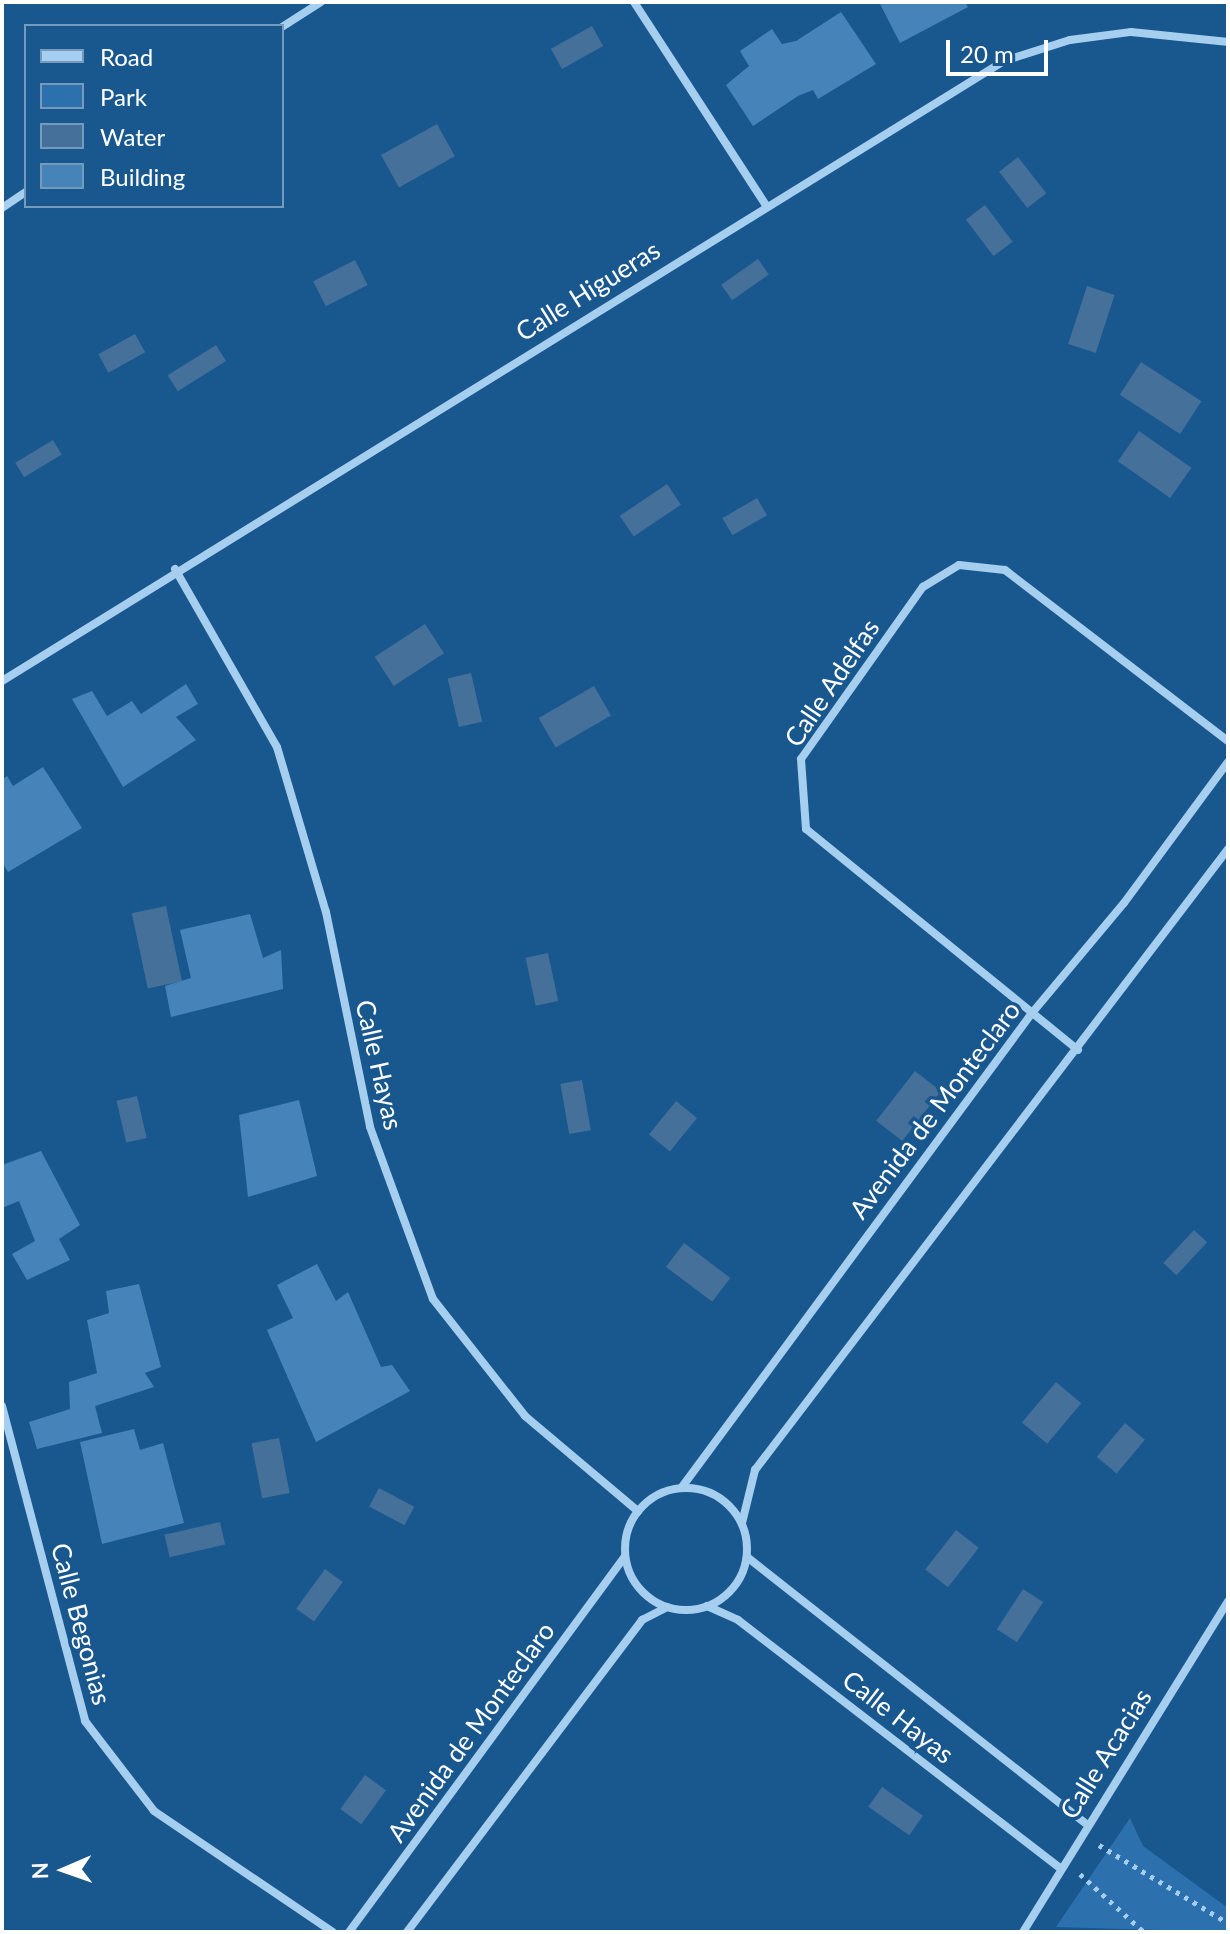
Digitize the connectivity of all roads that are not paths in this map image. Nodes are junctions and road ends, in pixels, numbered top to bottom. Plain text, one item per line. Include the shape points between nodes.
1 (321, 2) edge
2 (634, 2) edge
3 (284, 26) edge
4 (1228, 42) edge
5 (24, 193) edge
6 (766, 205) junction
7 (2, 208) edge
8 (175, 569) junction
9 (2, 681) edge
10 (1228, 741) edge
11 (1228, 762) edge
12 (1228, 849) edge
13 (1032, 1013) junction
14 (1078, 1050) junction
15 (2, 1406) edge
16 (682, 1487) junction
17 (638, 1511) junction
18 (742, 1523) junction
19 (625, 1556) junction
20 (747, 1557) junction
21 (1228, 1601) edge
22 (707, 1606) junction
23 (667, 1607) junction
24 (1085, 1823) junction
25 (1063, 1864) junction
26 (333, 1932) edge
27 (349, 1932) edge
28 (407, 1932) edge
29 (1023, 1932) edge

1 - 3 street
2 - 6 street
4 - 6 street, Calle Higueras via 1131,32 1070,40 1004,61
5 - 7 street
6 - 8 street, Calle Higueras
8 - 9 street, Calle Higueras
8 - 17 street, Calle Hayas via 277,747 326,912 370,1127 433,1299 525,1416
10 - 13 street, Calle Adelfas via 1005,570 959,565 923,587 801,759 806,829
11 - 13 street, Avenida de Monteclaro via 1124,903
12 - 14 street
13 - 14 street, Calle Adelfas
13 - 16 street, Avenida de Monteclaro
14 - 18 street via 755,1470
15 - 26 street, Calle Begonias via 85,1721 154,1811
16 - 17 street via 650,1499
16 - 18 street via 717,1496
17 - 19 street
18 - 20 street
19 - 23 street via 639,1588
19 - 27 street, Avenida de Monteclaro
20 - 22 street via 734,1587
20 - 24 street, Calle Hayas
21 - 24 street, Calle Acacias
22 - 23 street
22 - 25 street, Calle Hayas via 738,1620
23 - 28 street via 642,1620
24 - 25 street, Calle Acacias
25 - 29 street, Calle Acacias

